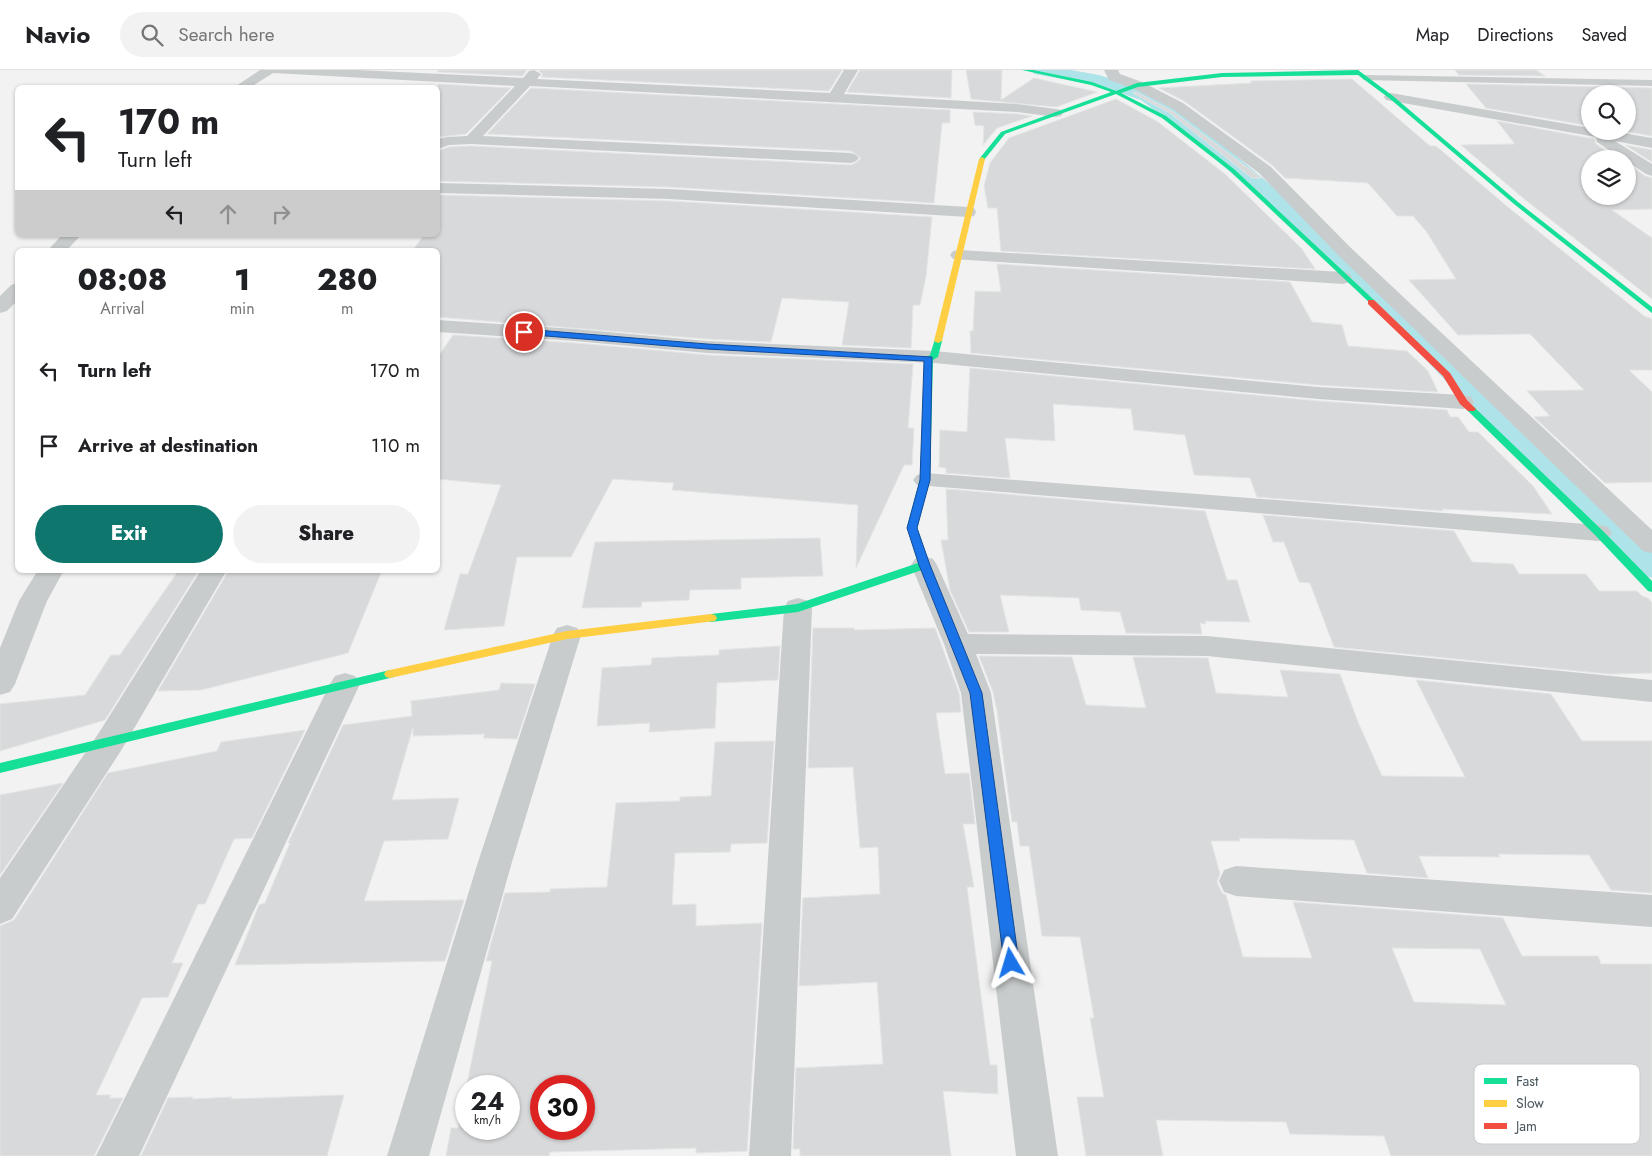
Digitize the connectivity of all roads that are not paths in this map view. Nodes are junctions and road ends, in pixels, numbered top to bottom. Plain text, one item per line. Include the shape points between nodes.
1 (269, 70) edge
2 (276, 70) edge
3 (468, 70) edge
4 (539, 70) edge
5 (850, 70) edge
6 (1025, 70) edge
7 (1111, 70) edge
8 (372, 73) edge
9 (1360, 74) edge
10 (605, 75) dead end
11 (457, 80) junction
12 (525, 82) junction
13 (1652, 83) edge
14 (244, 85) edge
15 (357, 85) edge
16 (595, 85) junction
17 (1137, 85) junction
18 (444, 90) dead end
19 (1118, 92) junction
20 (835, 97) junction
21 (1391, 97) junction
22 (1056, 113) junction
23 (1581, 130) edge
24 (471, 140) junction
25 (1604, 140) edge
26 (1636, 140) edge
27 (440, 143) edge
28 (1652, 143) edge
29 (851, 158) dead end
30 (1652, 171) edge
31 (440, 188) edge
32 (968, 212) junction
33 (70, 237) edge
34 (59, 248) edge
35 (959, 255) junction
36 (1343, 278) junction
37 (15, 292) edge
38 (0, 307) edge
39 (1652, 311) edge
40 (440, 326) edge
41 (931, 358) junction
42 (1463, 402) junction
43 (925, 480) junction
44 (1599, 533) junction
45 (1652, 544) edge
46 (924, 565) junction
47 (49, 573) edge
48 (212, 573) edge
49 (1652, 588) edge
50 (798, 608) junction
51 (567, 635) junction
52 (958, 644) junction
53 (0, 684) edge
54 (345, 684) junction
55 (1652, 692) edge
56 (111, 740) junction
57 (0, 768) edge
58 (1236, 881) dead end
59 (0, 908) edge
60 (1652, 911) edge
61 (118, 1156) edge
62 (408, 1156) edge
63 (770, 1156) edge
64 (1036, 1156) edge

1 - 14 street
2 - 8 street
3 - 11 street
4 - 12 street
5 - 20 street
6 - 19 street
7 - 17 street via 1114,78
8 - 11 street
8 - 15 street
9 - 13 lane
9 - 17 street via 1222,75
9 - 21 street
10 - 16 street
11 - 12 street
11 - 18 street
12 - 16 street
12 - 24 street
16 - 20 street via 707,85
17 - 19 street
17 - 45 street via 1178,106 1265,170 1344,251
19 - 22 street
19 - 36 street via 1164,117 1232,170
20 - 22 street
21 - 23 street
21 - 39 street via 1516,203
22 - 32 street via 1004,133 980,161
24 - 27 street
24 - 29 street
25 - 30 street
26 - 28 street
31 - 32 street via 669,194
32 - 35 street
33 - 34 street
35 - 36 street
35 - 41 street
36 - 42 street via 1447,375
37 - 38 street
40 - 41 street via 707,347
41 - 42 street via 1318,393
41 - 43 street
42 - 44 street
43 - 44 street
43 - 46 street via 912,528
44 - 49 street
46 - 50 street
46 - 52 street
47 - 53 street via 33,601
48 - 56 street
50 - 51 street
50 - 63 street
51 - 54 street
51 - 62 street via 494,862
52 - 55 street via 1206,646
52 - 64 street via 976,693
54 - 56 street
54 - 61 street
56 - 57 street
56 - 59 street
58 - 60 street

